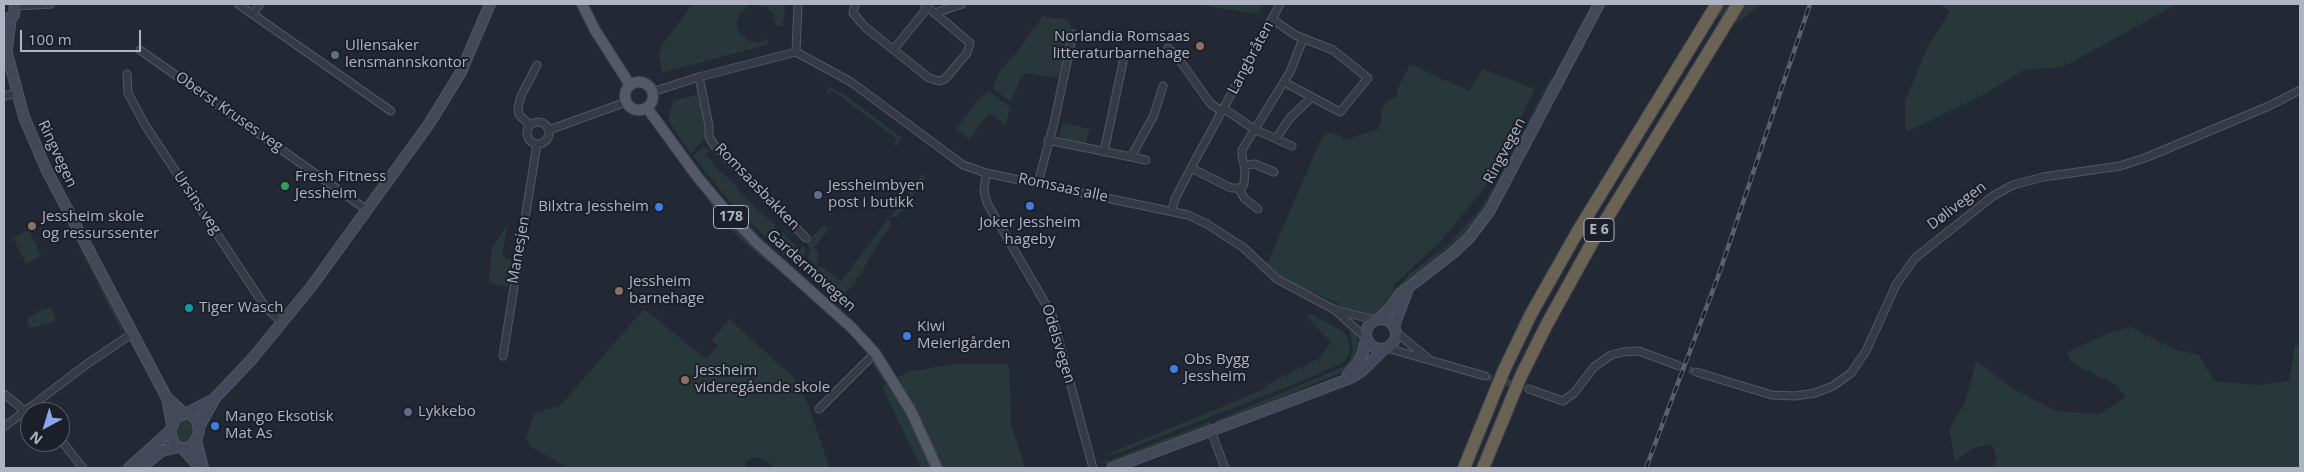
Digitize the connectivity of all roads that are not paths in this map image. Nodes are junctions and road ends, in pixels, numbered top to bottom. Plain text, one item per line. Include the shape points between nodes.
1 (50, 4) edge
2 (238, 4) edge
3 (260, 4) edge
4 (481, 4) edge
5 (490, 4) edge
6 (582, 4) edge
7 (798, 4) edge
8 (855, 4) edge
9 (958, 4) edge
10 (962, 4) edge
11 (1280, 4) edge
12 (1599, 4) edge
13 (1718, 4) edge
14 (1738, 4) edge
15 (16, 5) edge
16 (926, 5) edge
17 (935, 13) junction
18 (253, 14) junction
19 (8, 19) edge
20 (1272, 19) junction
21 (482, 21) junction
22 (1074, 34) dead end
23 (1303, 38) junction
24 (5, 45) edge
25 (1168, 48) dead end
26 (894, 49) junction
27 (140, 50) dead end
28 (796, 52) junction
29 (1122, 62) dead end
30 (537, 66) dead end
31 (127, 74) dead end
32 (699, 77) junction
33 (1284, 82) junction
34 (630, 84) junction
35 (1163, 86) dead end
36 (2300, 90) edge
37 (652, 92) junction
38 (17, 93) junction
39 (4, 96) edge
40 (1312, 97) junction
41 (626, 102) junction
42 (647, 108) junction
43 (1222, 109) junction
44 (391, 111) dead end
45 (530, 125) junction
46 (1254, 129) junction
47 (549, 130) junction
48 (1277, 137) junction
49 (1048, 140) junction
50 (537, 144) junction
51 (1292, 146) dead end
52 (1104, 152) junction
53 (1131, 157) junction
54 (1146, 160) dead end
55 (1244, 165) junction
56 (1191, 168) junction
57 (1274, 172) dead end
58 (986, 173) junction
59 (1038, 183) junction
60 (1238, 188) junction
61 (1258, 209) dead end
62 (368, 210) junction
63 (1172, 210) junction
64 (806, 238) dead end
65 (1408, 288) junction
66 (1335, 310) junction
67 (1377, 319) junction
68 (282, 323) junction
69 (1396, 329) junction
70 (133, 333) junction
71 (1366, 338) junction
72 (1385, 349) junction
73 (875, 353) junction
74 (503, 356) dead end
75 (1430, 360) junction
76 (1680, 366) tunnel mouth
77 (1696, 372) tunnel mouth
78 (1485, 376) tunnel mouth
79 (1340, 382) junction
80 (1529, 389) tunnel mouth
81 (4, 394) edge
82 (167, 398) junction
83 (215, 398) junction
84 (37, 402) edge
85 (20, 406) edge
86 (819, 409) dead end
87 (186, 414) junction
88 (20, 415) edge
89 (4, 427) edge
90 (171, 427) junction
91 (199, 427) junction
92 (1212, 430) junction
93 (196, 440) junction
94 (180, 448) junction
95 (1166, 449) junction
96 (70, 452) edge
97 (82, 468) edge
98 (129, 468) edge
99 (140, 468) edge
100 (202, 468) edge
101 (937, 468) edge
102 (1093, 468) edge
103 (1112, 468) edge
104 (1129, 468) edge
105 (1225, 468) edge
106 (1464, 468) edge
107 (1483, 468) edge

1 - 15 street
2 - 18 street
3 - 18 street
4 - 21 main road
5 - 21 main road
6 - 34 main road
7 - 28 street
8 - 26 street via 853,14 856,18
9 - 10 street
9 - 17 street
11 - 20 street, Langbråten
12 - 65 main road, Ringvegen via 1489,212 1469,238
13 - 106 highway, E 6 via 1578,231 1531,314
14 - 107 highway, E 6 via 1592,241 1521,376
15 - 19 main road, Ringvegen
16 - 17 street
16 - 26 street
17 - 26 street via 970,43 967,53 945,79 929,78
18 - 44 street
19 - 24 main road, Ringvegen
20 - 23 street
20 - 43 street, Langbråten
21 - 62 main road via 461,72
22 - 49 street
23 - 33 street
23 - 40 street via 1333,50 1368,78 1340,112
24 - 38 main road, Ringvegen
25 - 43 street, Langbråten via 1210,103
27 - 62 street, Oberst Kruses veg
28 - 32 street
28 - 58 street, Romsaas alle via 851,82 963,165
29 - 52 street
30 - 45 street via 518,108 519,115
31 - 68 street, Ursins veg via 128,93 145,125 259,299
32 - 37 street
32 - 64 street, Romsaasbakken via 709,137 714,145
33 - 40 street
33 - 46 street
34 - 37 main road via 645,83
34 - 41 main road via 625,92
35 - 53 street via 1154,115
36 - 77 street, Dølivegen via 2145,158 2120,166 2043,177 2012,185 1994,196 1915,258 1896,285 1866,351 1851,373 1833,386 1795,396 1772,394
37 - 42 main road
38 - 39 street
38 - 70 main road, Ringvegen via 46,168
40 - 48 street via 1290,118
41 - 42 main road via 635,110
41 - 47 street
42 - 73 main road, Gardermovegen / 178 via 726,211 757,243 852,327
43 - 46 street
43 - 56 street, Langbråten
45 - 47 street via 541,122
45 - 50 street via 527,136
46 - 48 street
46 - 55 street via 1242,150
47 - 50 street via 547,139
48 - 51 street
49 - 52 street
49 - 59 street
50 - 74 street, Manesjen
52 - 53 street
53 - 54 street
55 - 57 street via 1255,164
55 - 60 street via 1244,184
56 - 60 street
56 - 63 street, Langbråten
58 - 59 street, Romsaas alle
58 - 102 street, Odelsvegen via 984,191 987,202 1052,315
59 - 63 street, Romsaas alle
60 - 61 street via 1245,199
62 - 68 main road
63 - 66 street, Romsaas alle via 1207,224 1244,248 1277,279
65 - 67 main road, Ringvegen
65 - 69 main road
66 - 67 street, Romsaas alle
66 - 71 street, Romsaas alle
67 - 69 main road via 1389,321
67 - 71 main road via 1367,327
68 - 83 main road
69 - 72 main road via 1394,342
69 - 75 street
70 - 82 main road, Ringvegen
70 - 84 street
71 - 72 main road via 1373,347
71 - 79 main road via 1363,354
72 - 75 street
72 - 79 main road via 1362,371
73 - 86 street
73 - 101 main road, Gardermovegen / 178 via 911,411
75 - 78 street
76 - 80 street via 1639,352 1623,352 1610,355 1594,367 1574,394 1563,401
79 - 92 main road
81 - 85 street
82 - 87 main road, Ringvegen
82 - 90 main road, Ringvegen
83 - 87 main road
83 - 91 main road
87 - 90 main road via 176,418
87 - 91 main road via 196,418
88 - 89 street
90 - 94 main road via 172,440
90 - 98 main road
91 - 93 main road
92 - 95 main road
92 - 105 street
93 - 94 main road via 190,447
93 - 100 main road
94 - 99 main road via 162,451
94 - 100 main road
95 - 103 main road
95 - 104 main road
96 - 97 street

